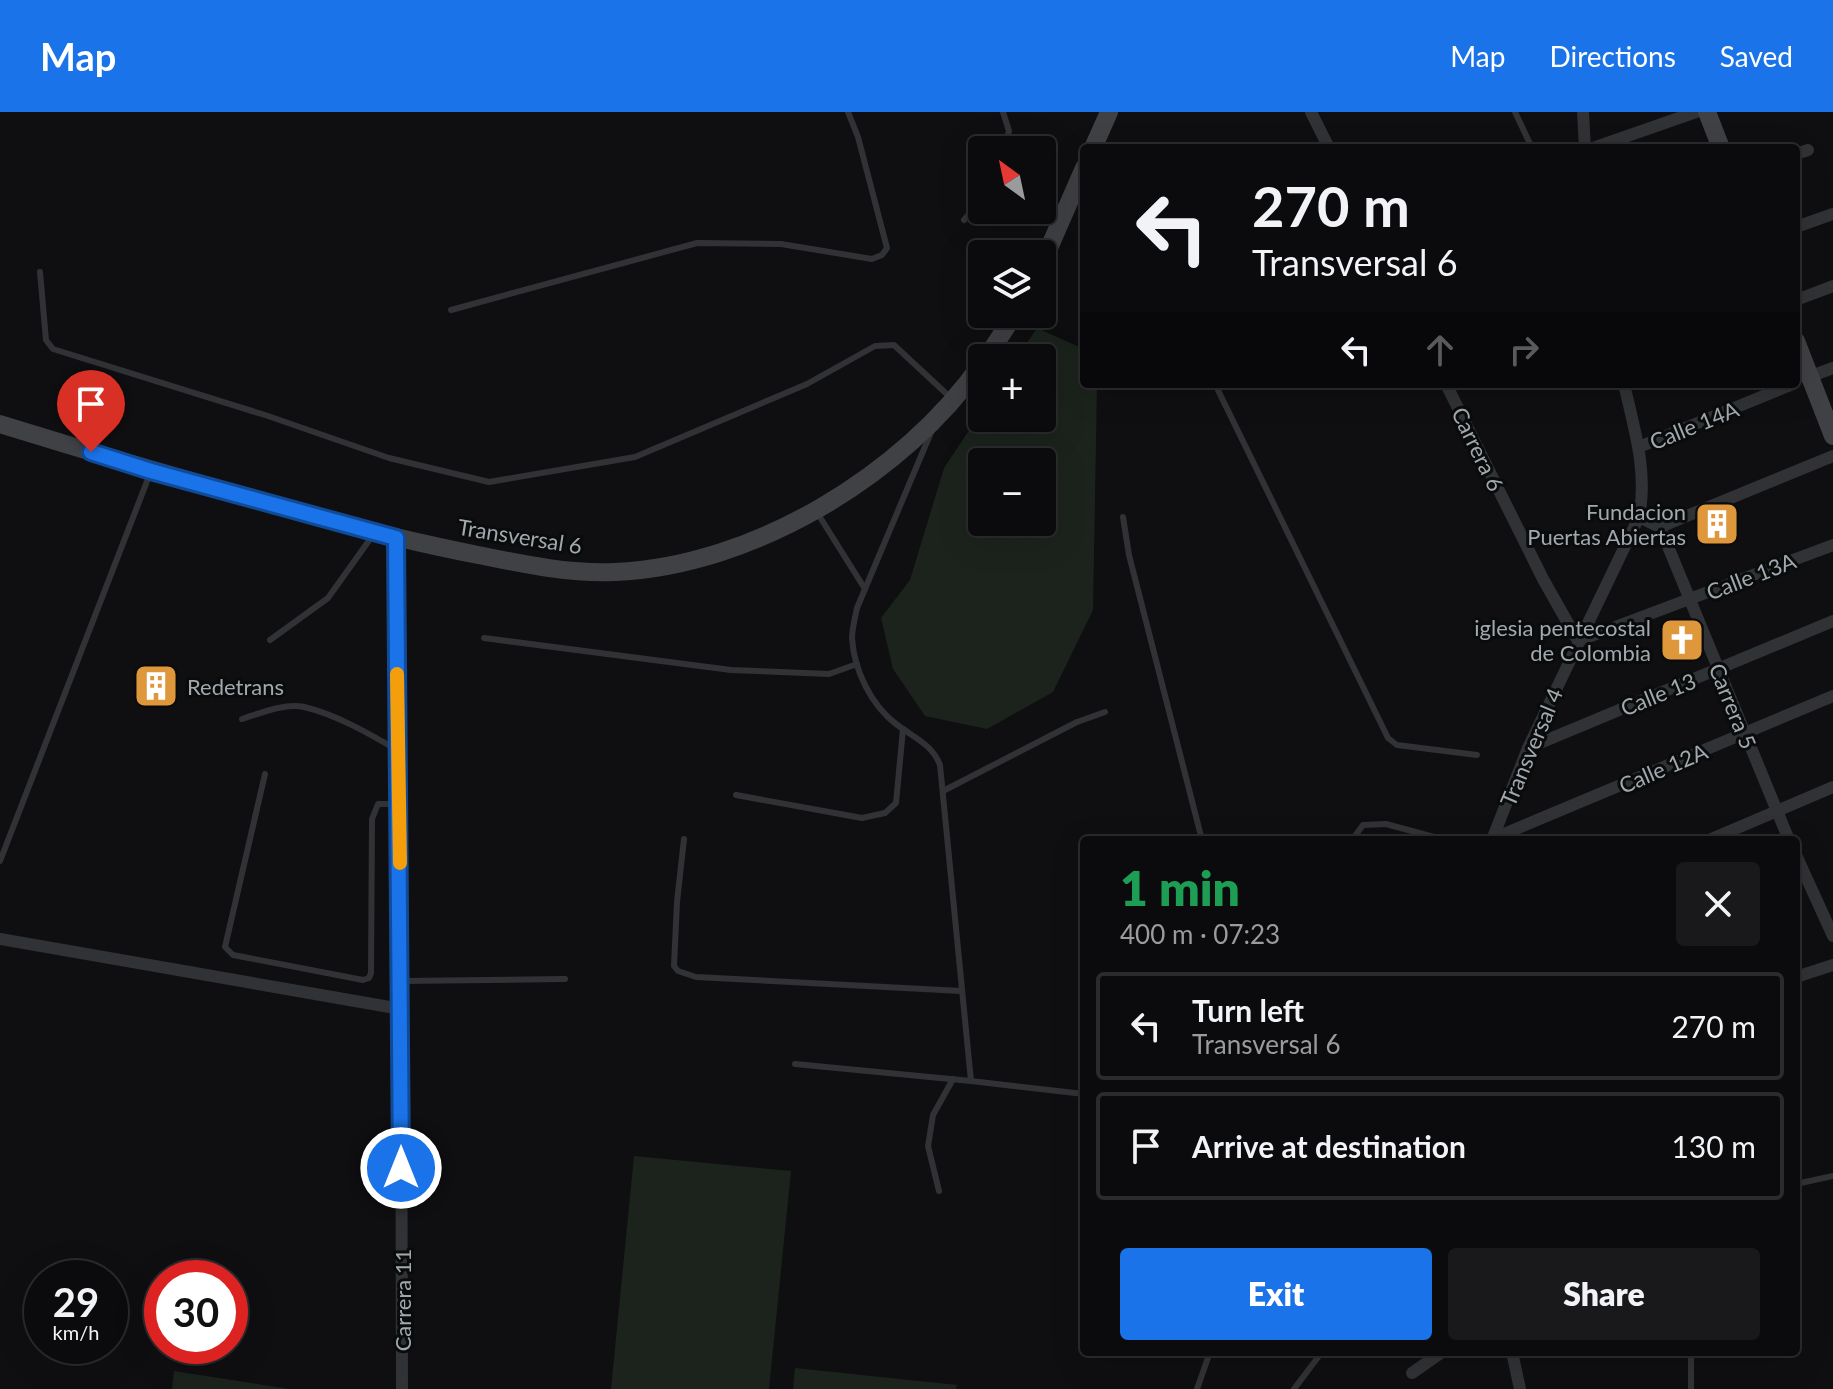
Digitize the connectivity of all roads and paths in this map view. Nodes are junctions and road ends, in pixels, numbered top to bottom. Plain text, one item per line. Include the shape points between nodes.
1 (848, 112) edge
2 (1003, 112) edge
3 (1109, 112) edge
4 (1311, 112) edge
5 (1515, 112) edge
6 (1583, 112) edge
7 (1696, 112) edge
8 (1707, 112) edge
9 (1007, 136) edge
10 (1095, 144) edge
11 (1327, 144) edge
12 (1530, 144) edge
13 (1585, 144) edge
14 (1604, 144) edge
15 (1719, 144) edge
16 (1080, 177) edge
17 (1833, 214) edge
18 (968, 215) edge
19 (964, 220) dead end
20 (1800, 226) edge
21 (1052, 240) edge
22 (40, 272) dead end
23 (1833, 286) edge
24 (1800, 298) edge
25 (451, 310) dead end
26 (1833, 368) edge
27 (968, 381) edge
28 (1800, 381) edge
29 (1217, 388) edge
30 (1448, 388) edge
31 (1625, 388) edge
32 (1783, 388) edge
33 (953, 400) junction
34 (936, 420) junction
35 (0, 424) edge
36 (1833, 436) edge
37 (1639, 447) junction
38 (1833, 456) edge
39 (151, 471) junction
40 (815, 510) junction
41 (1123, 517) dead end
42 (1639, 517) junction
43 (1660, 527) junction
44 (375, 533) junction
45 (396, 538) junction
46 (1833, 545) edge
47 (865, 589) junction
48 (1690, 600) junction
49 (1833, 621) edge
50 (484, 638) dead end
51 (270, 640) dead end
52 (1578, 641) junction
53 (857, 664) junction
54 (1718, 670) junction
55 (1833, 696) edge
56 (1105, 712) dead end
57 (242, 719) dead end
58 (903, 729) junction
59 (1744, 734) junction
60 (1528, 748) junction
61 (397, 750) junction
62 (1477, 755) dead end
63 (265, 774) dead end
64 (1833, 787) edge
65 (943, 791) junction
66 (736, 795) dead end
67 (399, 804) junction
68 (1776, 811) junction
69 (1201, 836) edge
70 (1355, 836) edge
71 (1430, 836) edge
72 (1493, 836) edge
73 (1499, 836) edge
74 (1718, 836) edge
75 (1787, 836) edge
76 (684, 839) dead end
77 (0, 861) edge
78 (1800, 864) edge
79 (1833, 936) edge
80 (0, 939) edge
81 (1833, 965) edge
82 (1800, 976) edge
83 (565, 979) dead end
84 (401, 981) junction
85 (961, 991) junction
86 (401, 1009) junction
87 (795, 1064) dead end
88 (953, 1079) junction
89 (971, 1081) junction
90 (1080, 1094) edge
91 (1833, 1176) edge
92 (1800, 1183) edge
93 (939, 1191) dead end
94 (1209, 1356) edge
95 (1319, 1356) edge
96 (1436, 1356) edge
97 (1513, 1356) edge
98 (1691, 1356) edge
99 (1412, 1373) dead end
100 (402, 1389) edge
101 (1197, 1389) edge
102 (1294, 1389) edge
103 (1520, 1389) edge
104 (1691, 1389) edge

1 - 25 lane via 887,248 882,255 872,259 781,244 697,243
2 - 9 lane
3 - 10 street
4 - 11 street
5 - 12 lane
6 - 13 street
7 - 14 street
8 - 15 street
16 - 21 street
17 - 20 street
18 - 19 lane
22 - 33 lane via 46,340 53,349 389,458 489,482 635,457 807,384 885,344 894,345
23 - 24 street
26 - 28 street, Calle 14A
27 - 33 street, Transversal 6
28 - 36 street
29 - 62 lane via 1388,738 1397,745
30 - 52 street, Carrera 6
31 - 37 street, Transversal 4
32 - 37 street, Calle 14A
33 - 34 street, Transversal 6
34 - 40 street, Transversal 6 via 894,458
34 - 47 lane
35 - 39 street, Transversal 6
37 - 42 street, Transversal 4
38 - 43 street
39 - 44 street, Transversal 6
39 - 77 lane
40 - 45 street, Transversal 6 via 726,550 618,572 545,569
40 - 47 lane
41 - 69 lane
42 - 43 street
42 - 52 street, Transversal 4
43 - 48 street, Carrera 5
44 - 45 street, Transversal 6
44 - 51 lane via 328,598
45 - 61 street, Carrera 11
46 - 48 street, Calle 13A
47 - 53 lane via 852,637
48 - 52 street, Calle 13A
48 - 54 street, Carrera 5
49 - 54 street, Calle 13
50 - 53 lane via 731,670 829,674
52 - 60 street, Transversal 4
53 - 58 lane via 870,696
54 - 59 street, Carrera 5
54 - 60 street, Calle 13
55 - 59 street, Calle 12A
56 - 65 lane
57 - 61 lane via 303,707
58 - 65 lane via 936,753
58 - 66 lane via 896,803 885,813 862,818
59 - 68 street, Carrera 5
59 - 73 street, Calle 12A
60 - 72 street, Transversal 4
61 - 67 street, Carrera 11
63 - 67 lane via 225,947 233,955 369,978 372,819 378,804
64 - 68 street
65 - 85 lane
67 - 84 street, Carrera 11
68 - 74 street
68 - 75 street, Carrera 5
70 - 71 lane via 1363,825 1386,824
76 - 85 lane via 676,914 678,971 696,977
78 - 79 street
80 - 86 street
81 - 82 street
83 - 84 lane
84 - 86 street, Carrera 11
85 - 89 lane
86 - 100 street, Carrera 11
87 - 88 lane
88 - 89 lane
88 - 93 lane via 933,1115 928,1146
89 - 90 lane
91 - 92 lane
94 - 101 lane
95 - 102 lane
96 - 99 street
97 - 103 street
98 - 104 lane

